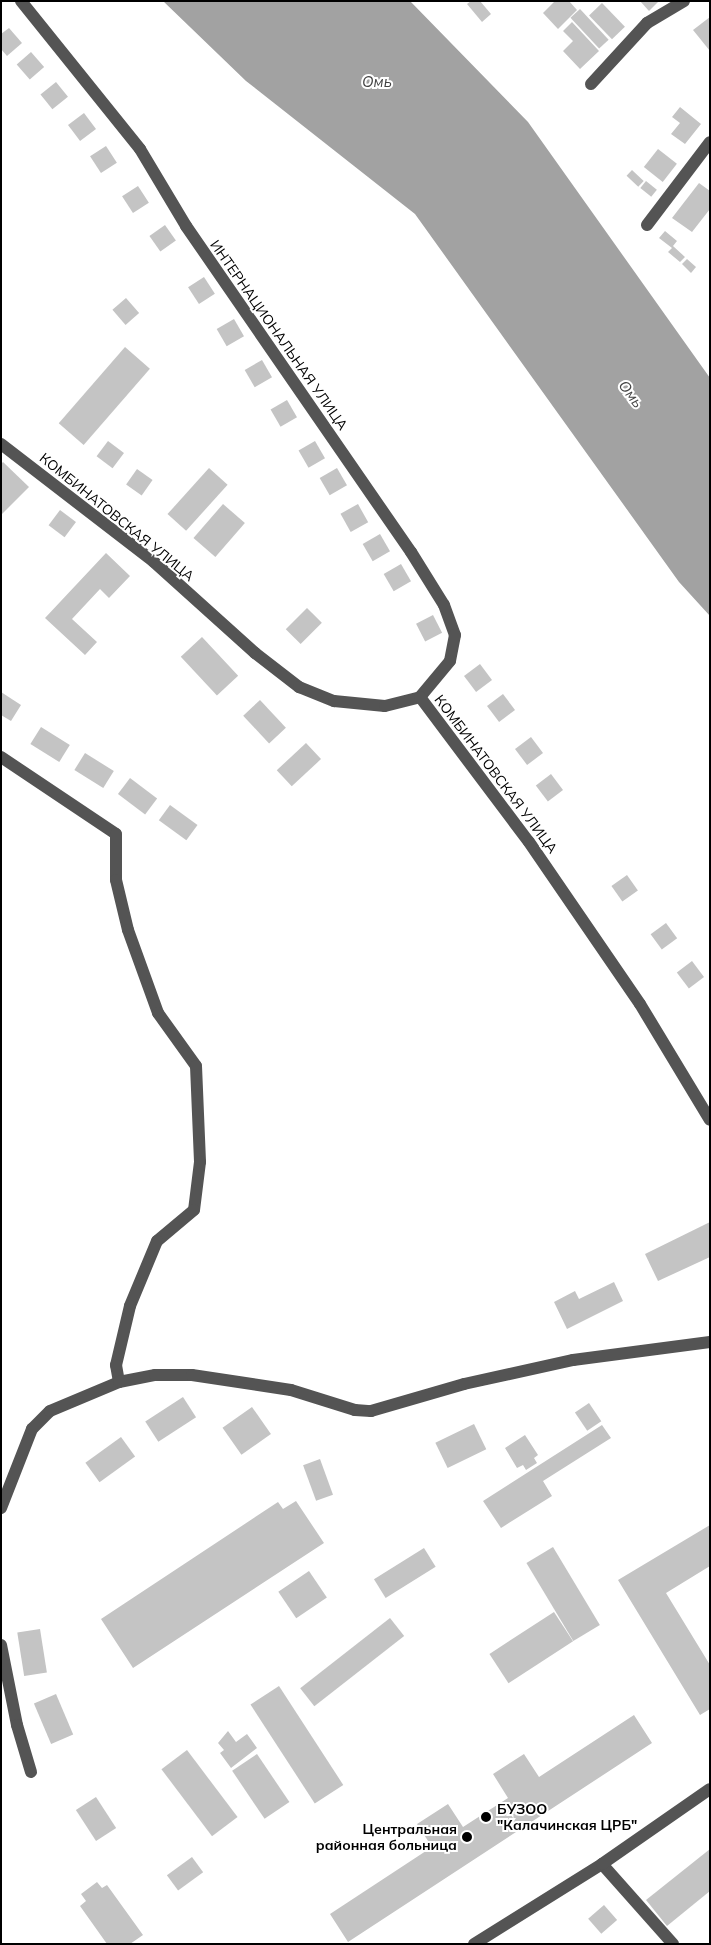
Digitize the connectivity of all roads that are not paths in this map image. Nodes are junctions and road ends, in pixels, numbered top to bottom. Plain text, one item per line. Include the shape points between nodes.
1 (21, 1) edge
2 (684, 1) edge
3 (591, 84) dead end
4 (710, 142) edge
5 (647, 225) dead end
6 (1, 444) edge
7 (420, 698) junction
8 (1, 757) edge
9 (710, 1120) edge
10 (710, 1342) edge
11 (119, 1382) junction
12 (1, 1508) edge
13 (1, 1645) edge
14 (31, 1772) dead end
15 (710, 1788) edge
16 (602, 1864) junction
17 (474, 1944) edge
18 (673, 1944) edge

1 - 7 street, ИНТЕРНАЦИОНАЛЬНАЯ УЛИЦА via 140,149 186,226 411,552 444,605 455,635 450,661
2 - 3 street via 647,23
4 - 5 street
6 - 7 street, КОМБИНАТОВСКАЯ УЛИЦА via 154,562 255,653 299,687 334,701 385,706
7 - 9 street, КОМБИНАТОВСКАЯ УЛИЦА via 535,850 640,1004
8 - 11 street via 116,834 116,880 128,930 158,1013 196,1066 200,1162 194,1210 157,1241 130,1306 116,1365
10 - 11 street via 573,1360 464,1384 371,1410 355,1410 291,1390 201,1376 155,1375
11 - 12 street via 50,1411 32,1429
13 - 14 street via 17,1725
15 - 16 street
16 - 17 street
16 - 18 street

